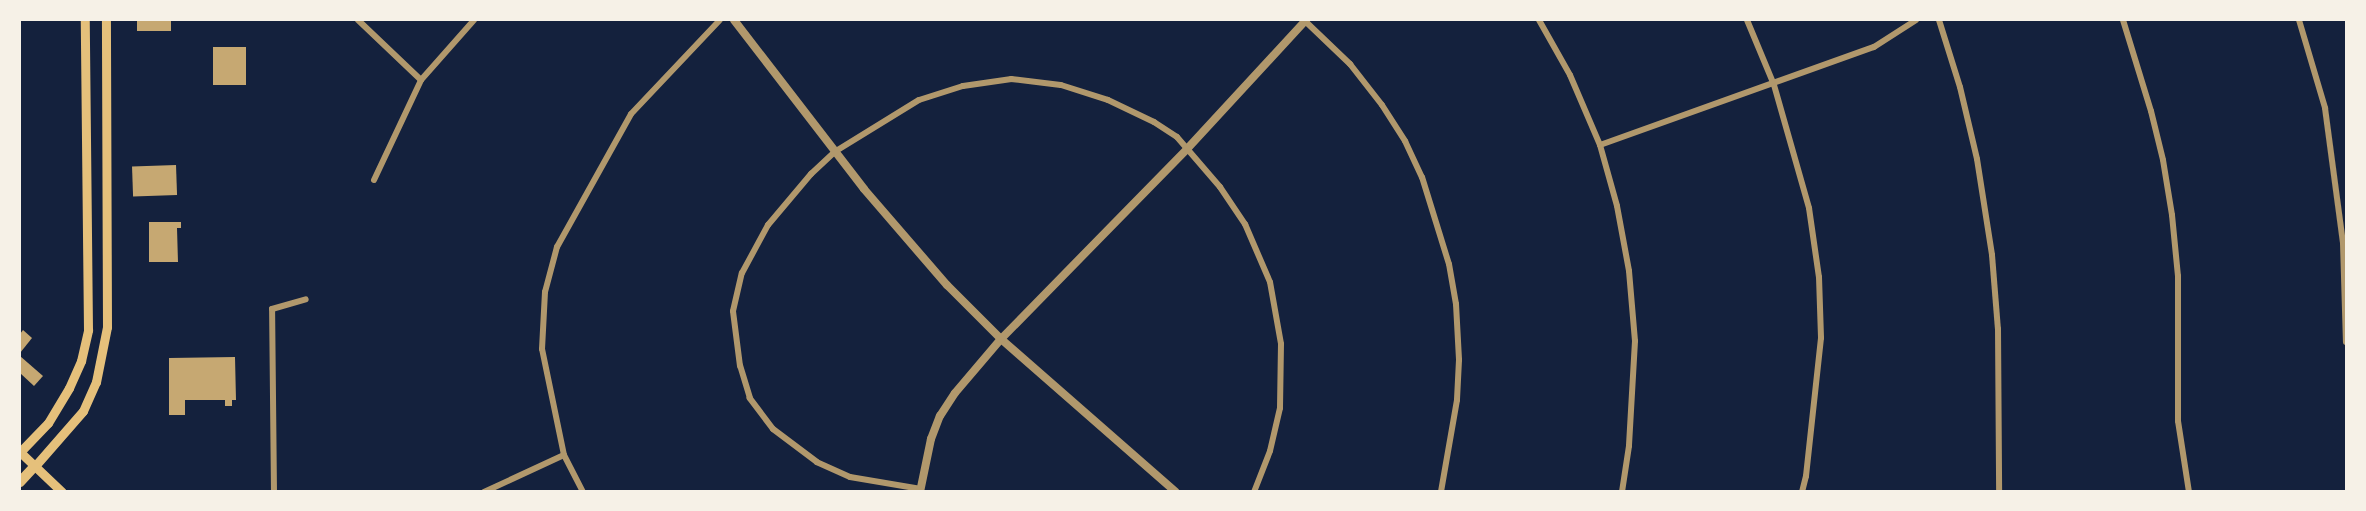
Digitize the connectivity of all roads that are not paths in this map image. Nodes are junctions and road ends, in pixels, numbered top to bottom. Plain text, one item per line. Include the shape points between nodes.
1 (85, 20) edge
2 (106, 20) edge
3 (358, 20) edge
4 (474, 20) edge
5 (720, 20) edge
6 (734, 20) edge
7 (1305, 20) edge
8 (1539, 20) edge
9 (1747, 20) edge
10 (1916, 20) edge
11 (1939, 20) edge
12 (2122, 20) edge
13 (2299, 20) edge
14 (421, 80) junction
15 (1774, 85) junction
16 (1600, 145) junction
17 (1187, 149) junction
18 (836, 151) junction
19 (374, 180) dead end
20 (107, 212) junction
21 (87, 216) junction
22 (306, 299) dead end
23 (1001, 339) junction
24 (2346, 342) edge
25 (20, 452) edge
26 (564, 455) junction
27 (35, 466) junction
28 (20, 482) edge
29 (921, 490) edge
30 (62, 492) edge
31 (274, 492) edge
32 (484, 492) edge
33 (583, 492) edge
34 (1176, 492) edge
35 (1254, 492) edge
36 (1441, 492) edge
37 (1622, 492) edge
38 (1802, 492) edge
39 (1999, 492) edge
40 (2189, 492) edge

1 - 21 main road
2 - 20 main road
3 - 14 street
4 - 14 street
5 - 26 street via 632,114 557,247 545,292 543,349
6 - 18 street
7 - 17 street
7 - 36 street via 1350,63 1406,141 1422,177 1449,264 1459,360
8 - 16 street via 1570,75
9 - 15 street
10 - 15 street via 1874,47
11 - 39 street via 1977,159 1992,255 1998,329
12 - 40 street via 2151,111 2172,215 2178,287 2178,422
13 - 24 street via 2325,108 2343,243
14 - 19 street
15 - 16 street
15 - 38 street via 1809,208 1819,277 1821,338
16 - 37 street via 1629,271 1635,341 1629,446
17 - 18 street via 1154,122 1108,100 1061,85 1011,79 963,86 919,100
17 - 23 street
17 - 35 street via 1245,224 1270,282 1281,344 1280,408 1270,451
18 - 23 street via 947,285
18 - 29 street via 768,225 751,252 733,311 740,366 750,398 773,429 817,462 850,477
20 - 21 main road
20 - 27 main road via 109,311 96,382 83,411
21 - 25 main road via 88,330 81,360 48,423
22 - 31 street via 272,309
23 - 29 street via 940,416
23 - 34 street
25 - 27 main road
26 - 32 street
26 - 33 street
27 - 28 highway
27 - 30 main road

